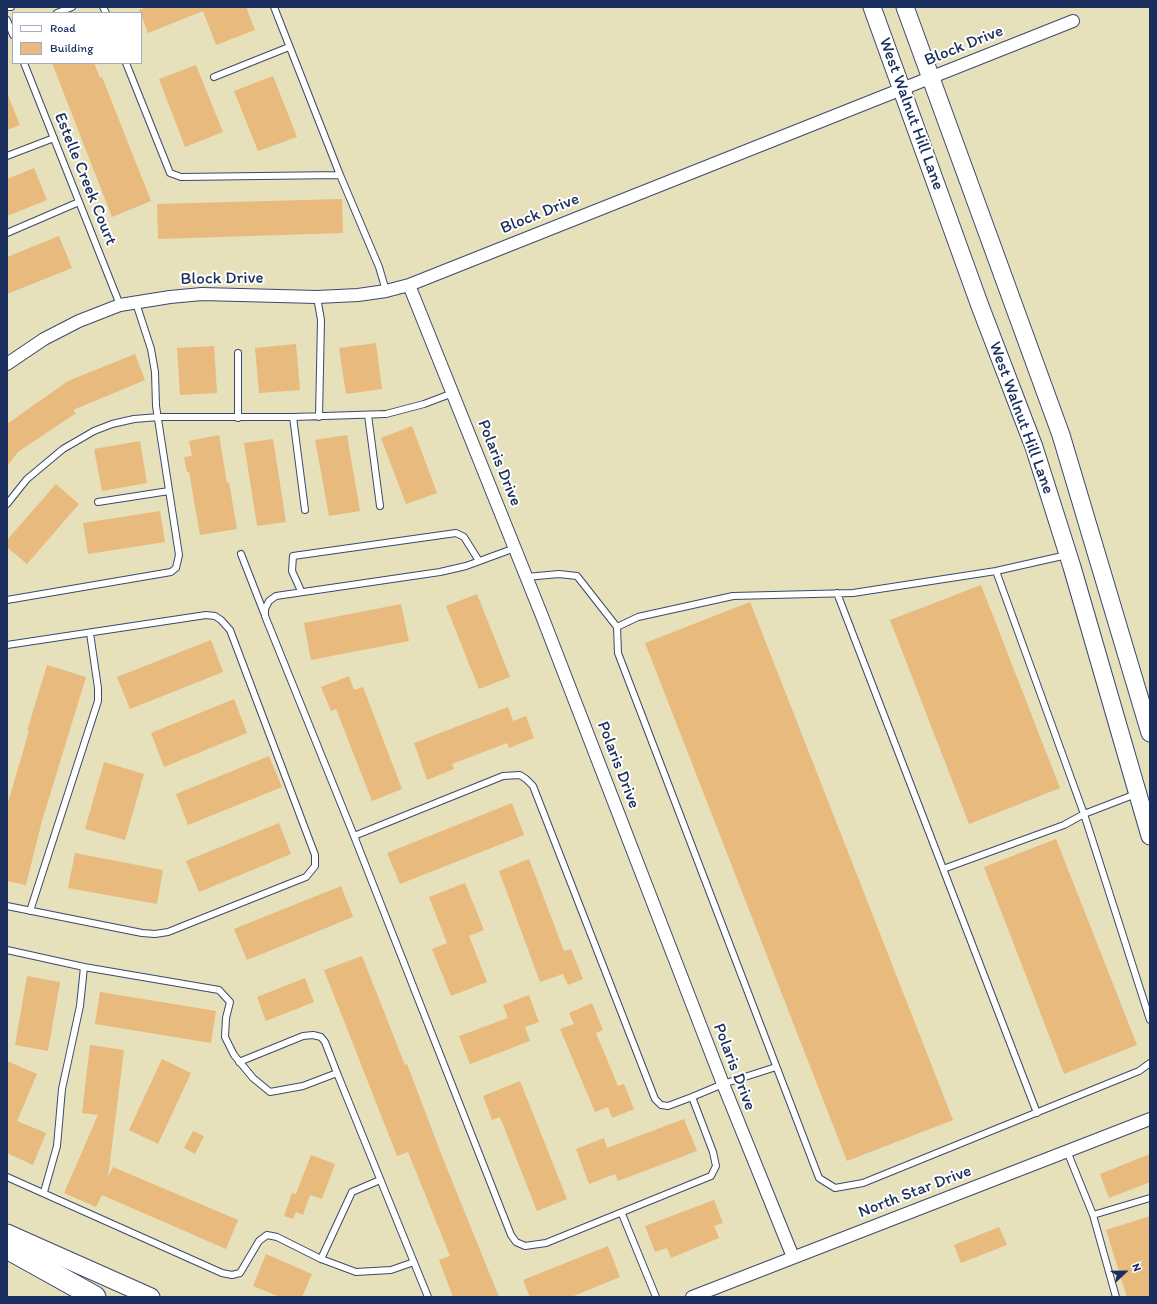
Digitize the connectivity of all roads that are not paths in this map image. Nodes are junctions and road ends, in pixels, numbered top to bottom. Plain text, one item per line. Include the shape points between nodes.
1 (7, 7) edge
2 (11, 7) edge
3 (72, 7) edge
4 (274, 7) edge
5 (872, 7) edge
6 (905, 7) edge
7 (60, 12) edge
8 (7, 20) edge
9 (1073, 20) dead end
10 (12, 32) edge
11 (290, 47) junction
12 (24, 64) edge
13 (126, 64) edge
14 (214, 77) dead end
15 (930, 77) junction
16 (902, 88) junction
17 (54, 138) junction
18 (7, 156) edge
19 (340, 175) junction
20 (79, 202) junction
21 (7, 233) edge
22 (409, 285) junction
23 (386, 291) junction
24 (317, 297) junction
25 (136, 303) junction
26 (120, 306) junction
27 (238, 353) dead end
28 (7, 364) edge
29 (453, 393) junction
30 (368, 415) junction
31 (159, 417) junction
32 (293, 417) junction
33 (320, 417) junction
34 (238, 418) junction
35 (169, 491) junction
36 (98, 502) dead end
37 (7, 504) edge
38 (380, 506) dead end
39 (305, 510) dead end
40 (1094, 547) junction
41 (515, 548) junction
42 (241, 554) dead end
43 (1068, 554) junction
44 (479, 562) junction
45 (996, 571) junction
46 (526, 577) junction
47 (301, 591) junction
48 (837, 593) junction
49 (7, 600) edge
50 (265, 616) junction
51 (617, 627) junction
52 (90, 633) junction
53 (7, 646) edge
54 (1150, 733) edge
55 (1144, 792) edge
56 (1084, 814) junction
57 (354, 836) junction
58 (1150, 836) edge
59 (943, 870) junction
60 (7, 906) edge
61 (30, 911) junction
62 (7, 950) edge
63 (84, 967) junction
64 (1150, 1020) edge
65 (239, 1062) junction
66 (1150, 1063) edge
67 (776, 1067) junction
68 (337, 1073) junction
69 (723, 1084) junction
70 (692, 1097) junction
71 (1037, 1113) junction
72 (1150, 1119) edge
73 (1067, 1151) junction
74 (7, 1177) edge
75 (380, 1180) junction
76 (44, 1192) junction
77 (1150, 1198) edge
78 (622, 1214) junction
79 (1093, 1215) junction
80 (7, 1233) edge
81 (7, 1248) edge
82 (793, 1257) junction
83 (321, 1259) junction
84 (414, 1262) junction
85 (95, 1297) edge
86 (151, 1297) edge
87 (428, 1297) edge
88 (656, 1297) edge
89 (692, 1297) edge
90 (1116, 1297) edge

1 - 2 lane
3 - 7 lane
4 - 11 lane
5 - 16 main road, West Walnut Hill Lane
6 - 15 main road, West Walnut Hill Lane
8 - 10 lane
9 - 15 street, Block Drive
11 - 14 lane
11 - 19 lane
12 - 17 lane, Estelle Creek Court
13 - 19 lane via 170,173 181,177
15 - 16 street, Block Drive
15 - 40 main road, West Walnut Hill Lane via 1058,428
16 - 22 street, Block Drive
16 - 43 main road, West Walnut Hill Lane via 980,306 1034,447
17 - 18 lane
17 - 20 lane, Estelle Creek Court
19 - 23 lane via 379,267
20 - 21 lane
20 - 26 lane, Estelle Creek Court
22 - 23 street, Block Drive
22 - 29 street, Polaris Drive
23 - 24 street, Block Drive
24 - 25 street, Block Drive via 202,294
24 - 33 lane via 320,320
25 - 26 street, Block Drive
25 - 31 lane via 151,349
26 - 28 street, Block Drive via 79,321 44,339
27 - 34 lane
29 - 30 lane via 394,412
29 - 41 street, Polaris Drive
30 - 33 lane
30 - 38 lane
31 - 34 lane
31 - 35 lane
31 - 37 lane via 134,419 94,431 63,449 27,479
32 - 33 lane
32 - 34 lane
32 - 39 lane
35 - 36 lane
35 - 49 lane via 179,554 176,568 171,572
40 - 43 main road
40 - 54 main road, West Walnut Hill Lane
41 - 44 lane
41 - 46 street, Polaris Drive
42 - 50 lane
43 - 45 lane
43 - 55 main road, West Walnut Hill Lane
44 - 47 lane via 440,572
44 - 47 lane via 464,537 456,533 293,556 292,571
45 - 48 lane via 853,593
45 - 56 lane
46 - 51 lane via 559,574 577,576
46 - 69 street, Polaris Drive
47 - 50 lane via 276,596 269,601
48 - 51 lane via 733,596 638,617
48 - 59 lane
50 - 57 lane
51 - 67 lane via 618,653
52 - 53 lane
52 - 61 lane via 98,682 98,701
52 - 61 lane via 206,616 214,616 221,620 230,630 315,855 315,866 306,877 168,932 156,934
55 - 56 lane
55 - 58 main road, West Walnut Hill Lane
56 - 59 lane via 1064,825
56 - 64 lane
57 - 70 lane via 503,776 520,775 526,779 532,786 655,1099 661,1106 668,1106
57 - 78 lane via 511,1235 516,1242 525,1246 546,1243
59 - 71 lane
60 - 61 lane
62 - 63 lane
63 - 65 lane via 219,990 230,1002 225,1037
63 - 76 lane via 80,1006 62,1090 57,1146
65 - 68 lane via 270,1092 303,1086
65 - 68 lane via 314,1034 325,1042
66 - 71 lane via 1140,1071
67 - 69 lane
67 - 71 lane via 819,1178 835,1188 863,1183
68 - 75 lane
69 - 70 lane
69 - 82 street, Polaris Drive
70 - 78 lane via 713,1152 716,1166 711,1176
72 - 73 street, North Star Drive
73 - 79 lane
73 - 82 street, North Star Drive
74 - 76 lane
75 - 83 lane via 352,1192
75 - 84 lane
76 - 83 lane via 232,1276 240,1273 259,1241 267,1235 277,1237
77 - 79 lane
78 - 88 lane
79 - 90 lane
80 - 86 main road
81 - 85 highway
82 - 89 street, North Star Drive
83 - 84 lane via 356,1272 391,1270
84 - 87 lane

